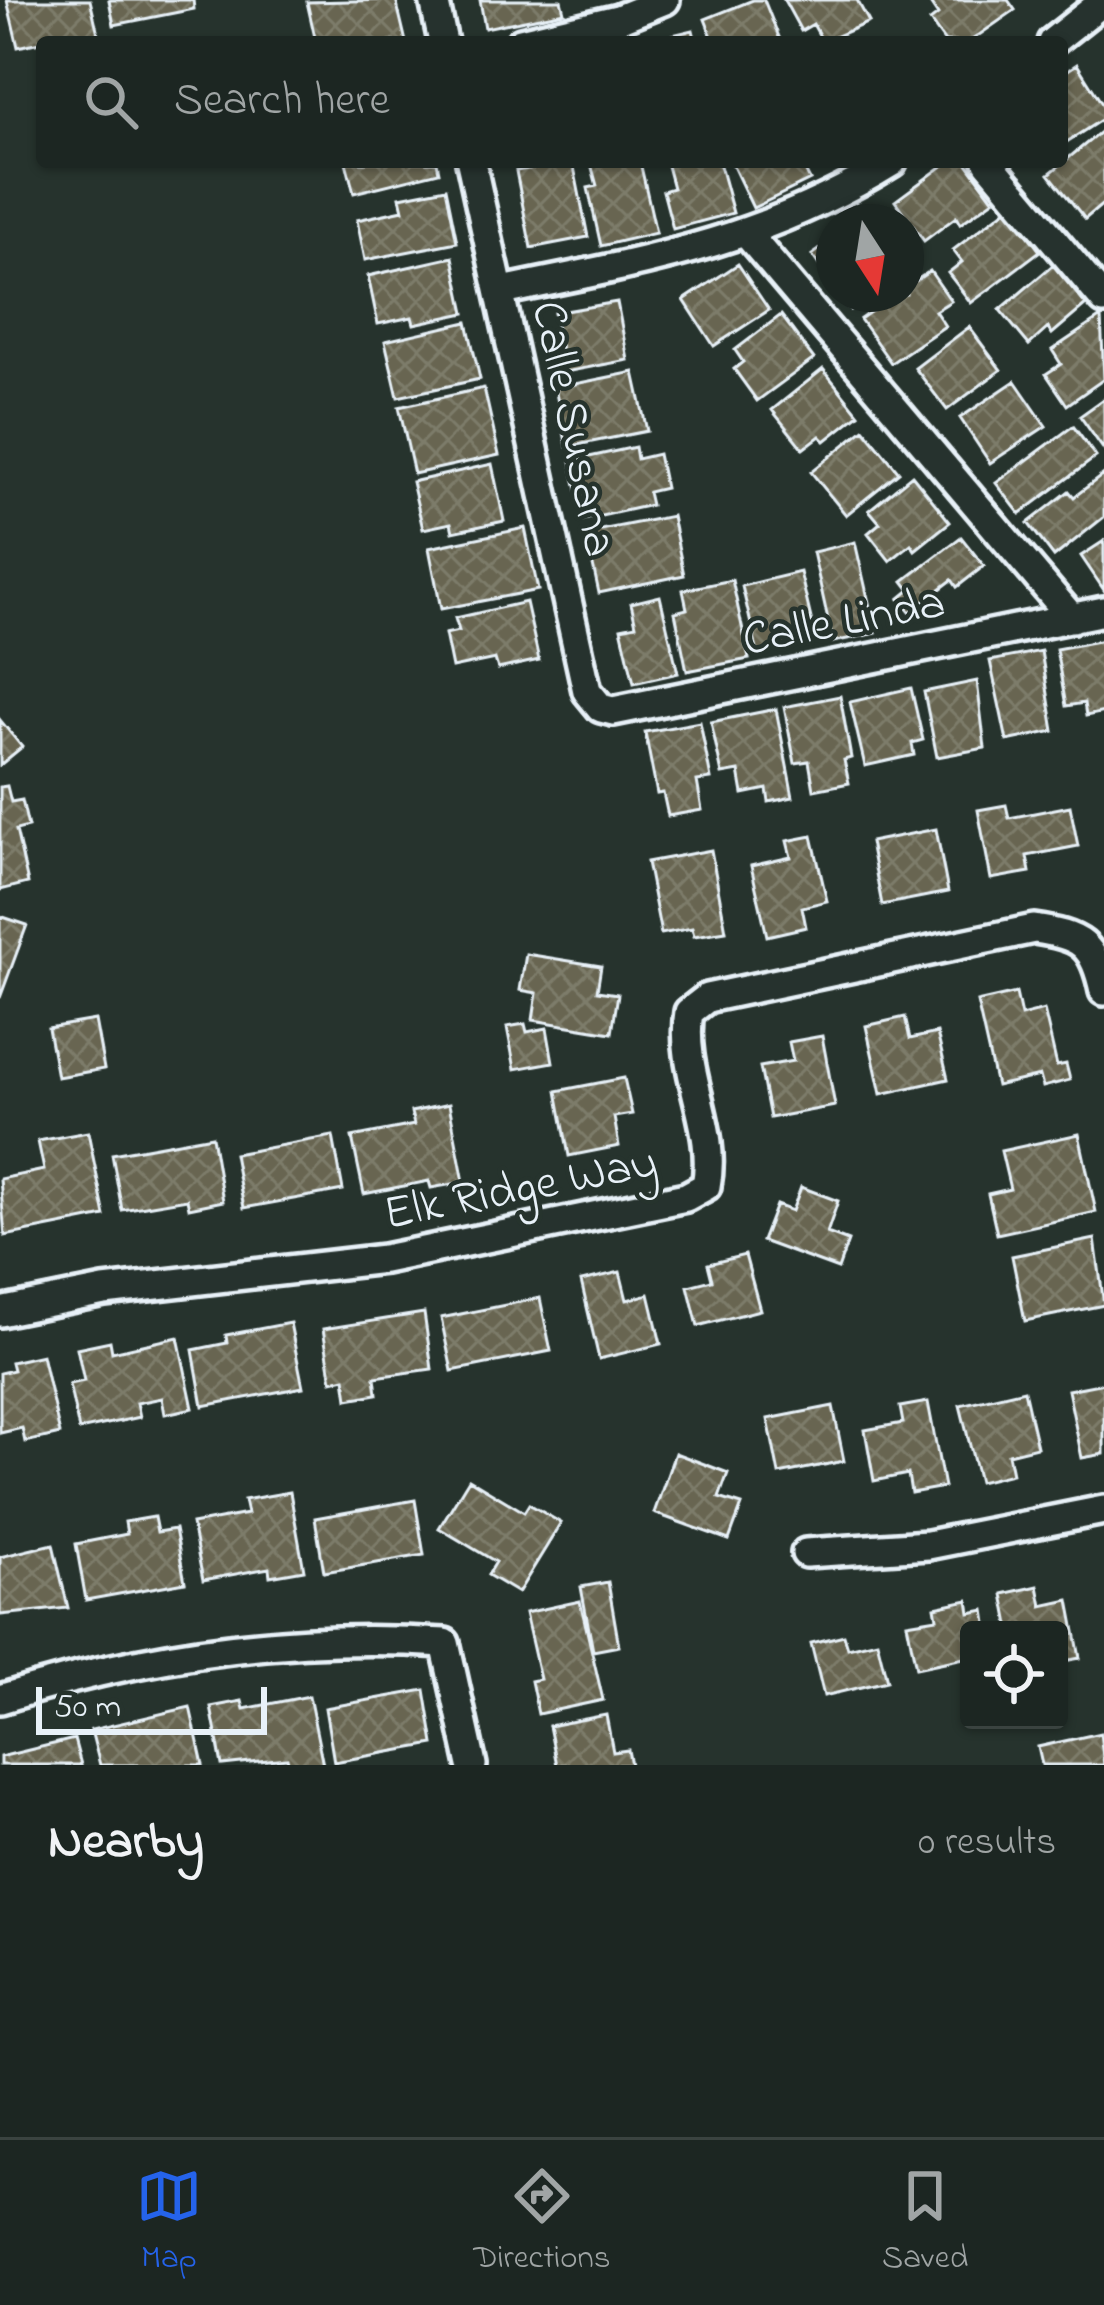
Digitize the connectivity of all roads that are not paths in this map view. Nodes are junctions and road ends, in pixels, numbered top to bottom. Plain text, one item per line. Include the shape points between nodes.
1 (434, 0) edge
2 (665, 0) edge
3 (1104, 1) edge
4 (442, 36) edge
5 (546, 36) edge
6 (1060, 36) edge
7 (472, 168) edge
8 (880, 168) edge
9 (993, 168) edge
10 (748, 234) junction
11 (501, 291) junction
12 (1104, 300) edge
13 (1104, 611) edge
14 (1072, 618) junction
15 (601, 708) joint
16 (1104, 991) edge
17 (0, 1312) edge
18 (1104, 1510) edge
19 (806, 1552) dead end
20 (0, 1699) edge
21 (472, 1765) edge

1 - 4 street
2 - 5 street
3 - 6 street
7 - 11 street, Calle Susana
8 - 10 street
9 - 12 street
10 - 11 street
10 - 14 street
11 - 15 street, Calle Susana via 587,691
13 - 14 street, Calle Linda
14 - 15 street, Calle Linda
16 - 17 street, Elk Ridge Way via 1098,960 1073,935 1034,929 707,998 689,1012 685,1038 711,1162 706,1186 686,1197 384,1259 126,1288
18 - 19 street via 928,1545
20 - 21 street via 215,1648 446,1643

